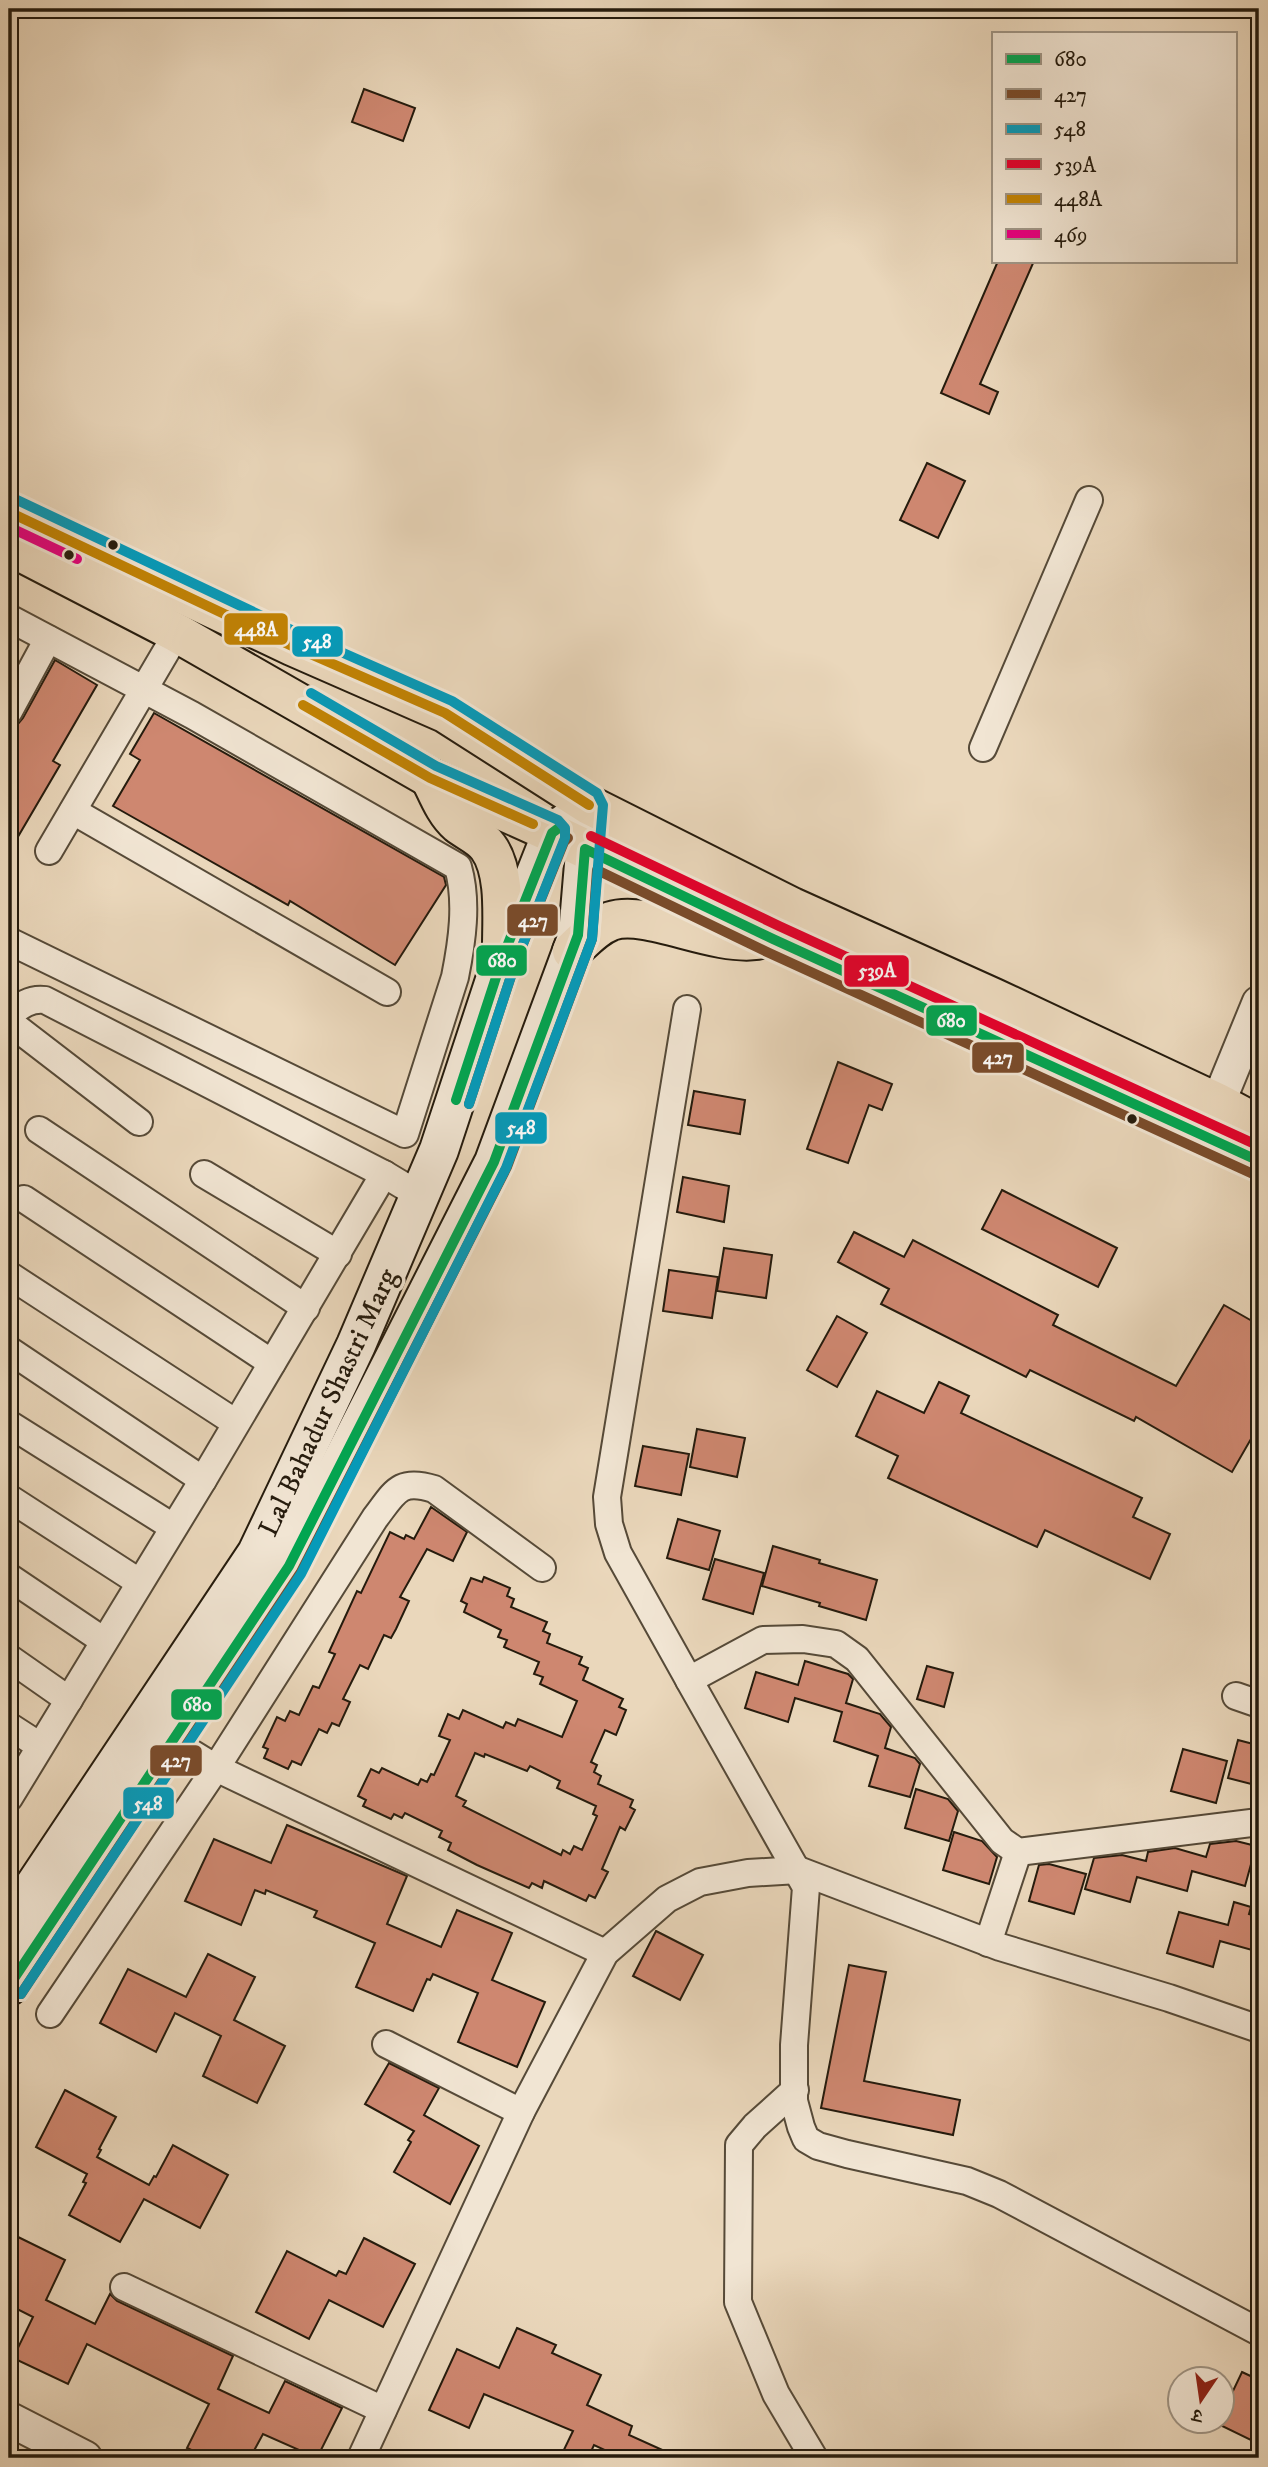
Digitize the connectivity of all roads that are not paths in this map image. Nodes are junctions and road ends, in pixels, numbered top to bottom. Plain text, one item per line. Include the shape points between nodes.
1 (1089, 500) dead end
2 (16, 527) edge
3 (9, 618) edge
4 (177, 633) junction
5 (48, 639) junction
6 (144, 690) junction
7 (9, 710) edge
8 (983, 748) dead end
9 (430, 778) junction
10 (589, 805) junction
11 (73, 811) junction
12 (568, 841) junction
13 (48, 852) dead end
14 (773, 939) junction
15 (9, 941) edge
16 (572, 951) junction
17 (502, 959) junction
18 (387, 992) dead end
19 (1259, 1003) edge
20 (687, 1009) dead end
21 (9, 1015) edge
22 (9, 1022) edge
23 (1218, 1103) junction
24 (139, 1122) dead end
25 (1259, 1125) edge
26 (39, 1130) dead end
27 (1259, 1161) edge
28 (204, 1174) dead end
29 (384, 1174) junction
30 (419, 1195) junction
31 (24, 1199) dead end
32 (338, 1254) junction
33 (9, 1275) edge
34 (306, 1308) junction
35 (9, 1350) edge
36 (272, 1363) junction
37 (236, 1423) junction
38 (9, 1424) edge
39 (204, 1480) junction
40 (9, 1498) edge
41 (173, 1527) junction
42 (542, 1568) dead end
43 (9, 1577) edge
44 (139, 1582) junction
45 (104, 1641) junction
46 (9, 1658) edge
47 (689, 1679) junction
48 (69, 1700) junction
49 (9, 1726) edge
50 (172, 1741) junction
51 (40, 1746) junction
52 (216, 1768) junction
53 (9, 1798) edge
54 (1259, 1822) edge
55 (1018, 1852) junction
56 (798, 1870) junction
57 (9, 1924) edge
58 (988, 1943) junction
59 (605, 1953) junction
60 (9, 1986) edge
61 (50, 2014) dead end
62 (1259, 2029) edge
63 (386, 2044) dead end
64 (794, 2090) junction
65 (521, 2112) junction
66 (124, 2287) dead end
67 (1259, 2332) edge
68 (383, 2410) junction
69 (9, 2419) edge
70 (85, 2458) edge
71 (360, 2458) edge
72 (814, 2458) edge

1 - 8 street
2 - 4 main road
2 - 10 main road via 83,546 445,713
3 - 5 street
4 - 6 street
4 - 9 main road
5 - 6 street
5 - 7 street
6 - 11 street
6 - 15 street via 458,867 464,893 459,956 405,1134
9 - 12 main road
9 - 17 main road via 448,814 477,835 495,860 500,878
10 - 12 main road
10 - 23 main road via 792,906
11 - 13 street
11 - 18 street
12 - 14 main road
12 - 16 main road, Lal Bahadur Shastri Marg via 578,935
12 - 17 main road, Lal Bahadur Shastri Marg
14 - 16 main road via 732,942 622,919 595,929
14 - 27 main road
16 - 50 main road, Lal Bahadur Shastri Marg via 494,1162 289,1566
17 - 30 main road, Lal Bahadur Shastri Marg via 439,1150
19 - 23 street
20 - 47 street via 607,1497 618,1553
21 - 29 street via 36,999 45,1000
22 - 24 street
23 - 25 main road
26 - 34 street
28 - 32 street
29 - 30 street
29 - 32 street
30 - 57 main road, Lal Bahadur Shastri Marg via 356,1345 257,1553
31 - 36 street
32 - 34 street
33 - 37 street
34 - 36 street
35 - 39 street
36 - 37 street
37 - 39 street
38 - 41 street
39 - 41 street
40 - 44 street
41 - 44 street
42 - 52 street via 434,1489 415,1484 398,1489 374,1518
43 - 45 street
44 - 45 street
45 - 48 street
46 - 48 street
47 - 55 street via 763,1640 836,1644 857,1660 1002,1841
47 - 56 street
48 - 51 street
49 - 51 street
50 - 52 street
50 - 60 main road, Lal Bahadur Shastri Marg
51 - 53 street
52 - 59 street
52 - 61 street
54 - 55 street
55 - 58 street
56 - 58 street
56 - 59 street via 700,1882 667,1899
56 - 64 street via 806,1887
58 - 62 street
59 - 65 street
63 - 65 street
64 - 67 street via 806,2139 818,2146 989,2190
64 - 72 street via 739,2145 738,2302 776,2394
65 - 68 street
66 - 68 street
68 - 71 street
69 - 70 street

